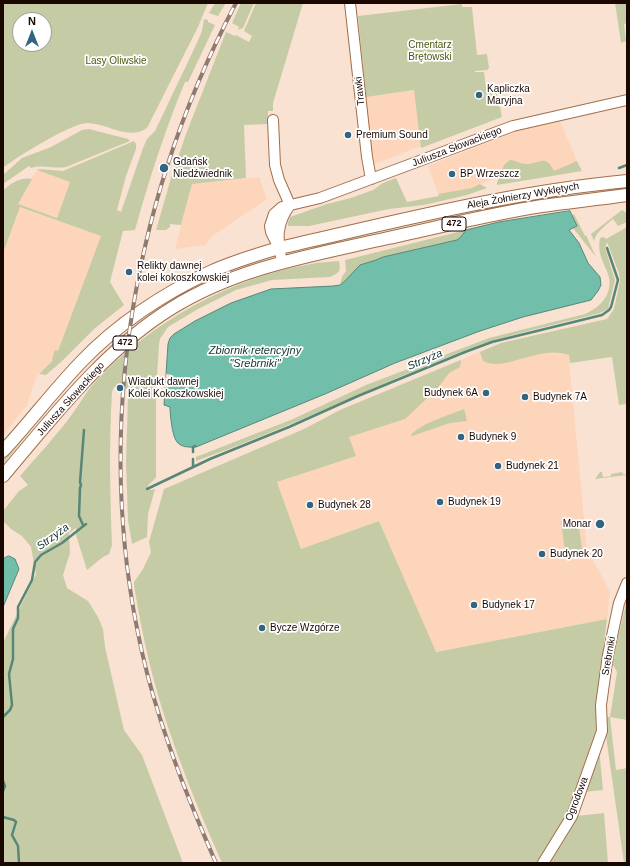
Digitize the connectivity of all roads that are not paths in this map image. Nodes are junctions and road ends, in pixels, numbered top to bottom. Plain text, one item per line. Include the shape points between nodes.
1 (350, 3) edge
2 (627, 100) edge
3 (273, 120) dead end
4 (371, 179) junction
5 (627, 181) edge
6 (627, 195) edge
7 (290, 205) junction
8 (279, 248) junction
9 (282, 262) junction
10 (3, 451) edge
11 (3, 476) edge
12 (627, 583) edge
13 (602, 730) joint
14 (543, 863) edge

1 - 4 street, Trawki
2 - 4 street, Juliusza Słowackiego via 513,126
3 - 7 street via 275,165
4 - 7 street, Juliusza Słowackiego
5 - 8 main road, Aleja Żołnierzy Wyklętych / 472 via 499,199
6 - 9 main road, Aleja Żołnierzy Wyklętych / 472 via 542,206
7 - 8 street via 280,222
8 - 9 street
8 - 10 main road, Juliusza Słowackiego / 472 via 211,271 150,305 82,360
9 - 11 main road, Juliusza Słowackiego / 472 via 225,281 172,308 144,327 105,361 69,399
12 - 13 street, Srebrniki via 619,603 608,655 601,705
13 - 14 street, Ogrodowa via 572,816

